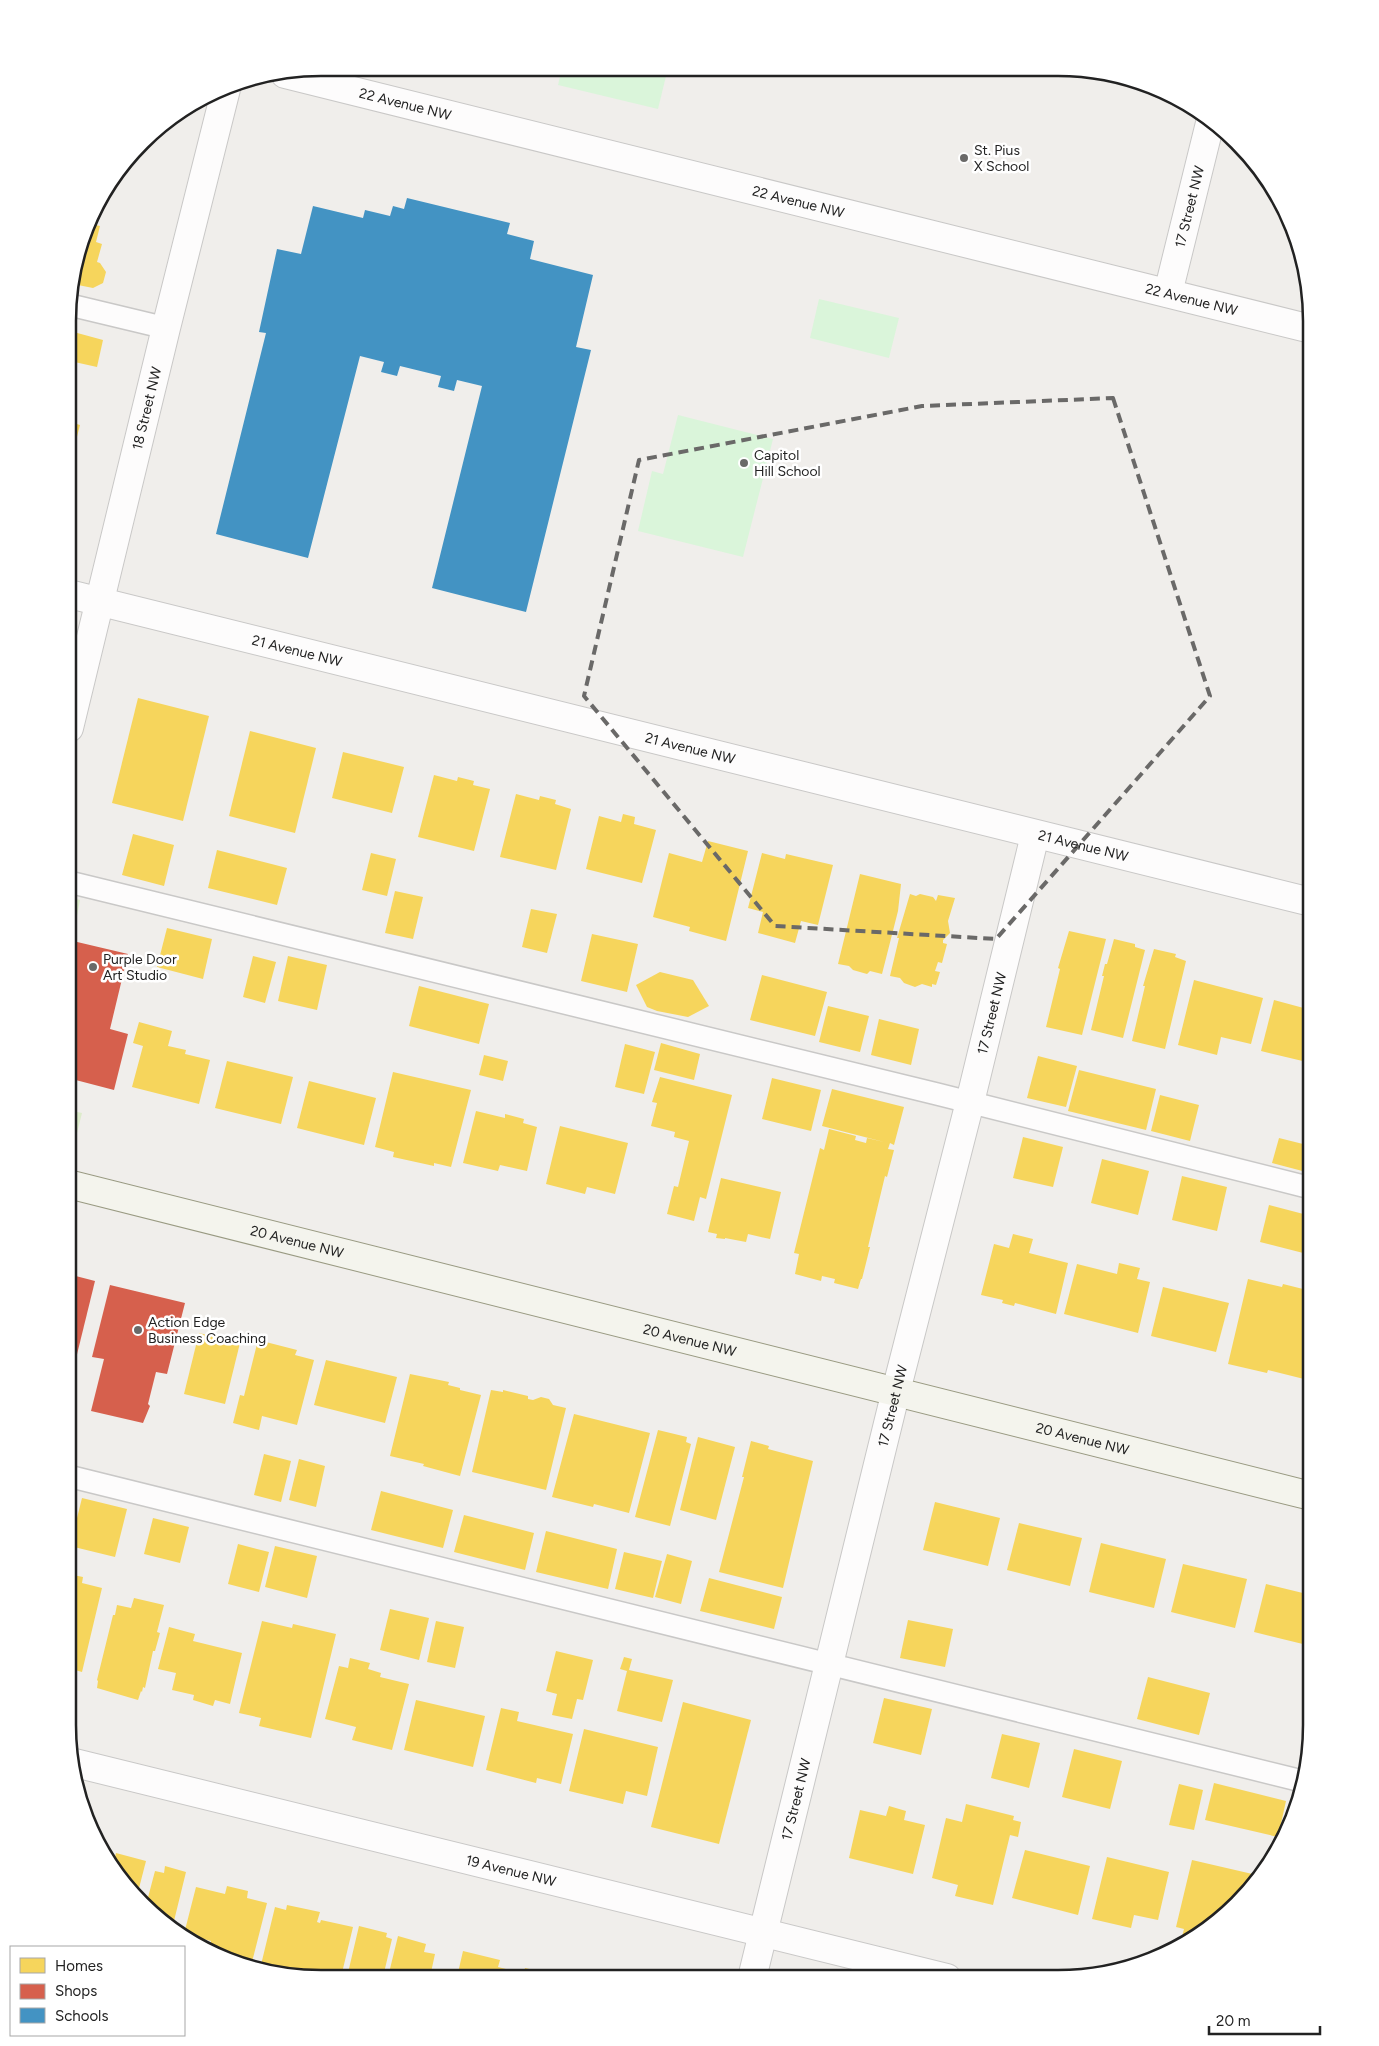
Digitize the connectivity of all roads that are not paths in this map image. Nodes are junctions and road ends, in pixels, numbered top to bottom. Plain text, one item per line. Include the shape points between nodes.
1 (299, 77) edge
2 (224, 97) edge
3 (1209, 128) edge
4 (1168, 293) junction
5 (77, 307) edge
6 (1303, 327) edge
7 (166, 328) junction
8 (76, 596) edge
9 (101, 602) junction
10 (76, 700) edge
11 (1036, 835) junction
12 (76, 884) edge
13 (1303, 900) edge
14 (970, 1102) junction
15 (76, 1186) edge
16 (1303, 1186) edge
17 (896, 1391) junction
18 (76, 1478) edge
19 (1303, 1494) edge
20 (829, 1663) junction
21 (80, 1764) edge
22 (1296, 1780) edge
23 (763, 1932) junction
24 (754, 1970) edge
25 (914, 1970) edge

1 - 4 street, 22 Avenue NW
2 - 7 street, 18 Street NW
3 - 4 street, 17 Street NW
4 - 6 street, 22 Avenue NW
5 - 7 lane
7 - 9 street, 18 Street NW
8 - 9 street, 21 Avenue NW
9 - 10 street, 18 Street NW
9 - 11 street, 21 Avenue NW
11 - 13 street, 21 Avenue NW
11 - 14 street, 17 Street NW
12 - 14 lane
14 - 16 lane
14 - 17 street, 17 Street NW
15 - 17 street, 20 Avenue NW
17 - 19 street, 20 Avenue NW
17 - 20 street, 17 Street NW
18 - 20 lane
20 - 22 lane
20 - 23 street, 17 Street NW
21 - 23 street, 19 Avenue NW
23 - 24 street, 17 Street NW
23 - 25 street, 19 Avenue NW

